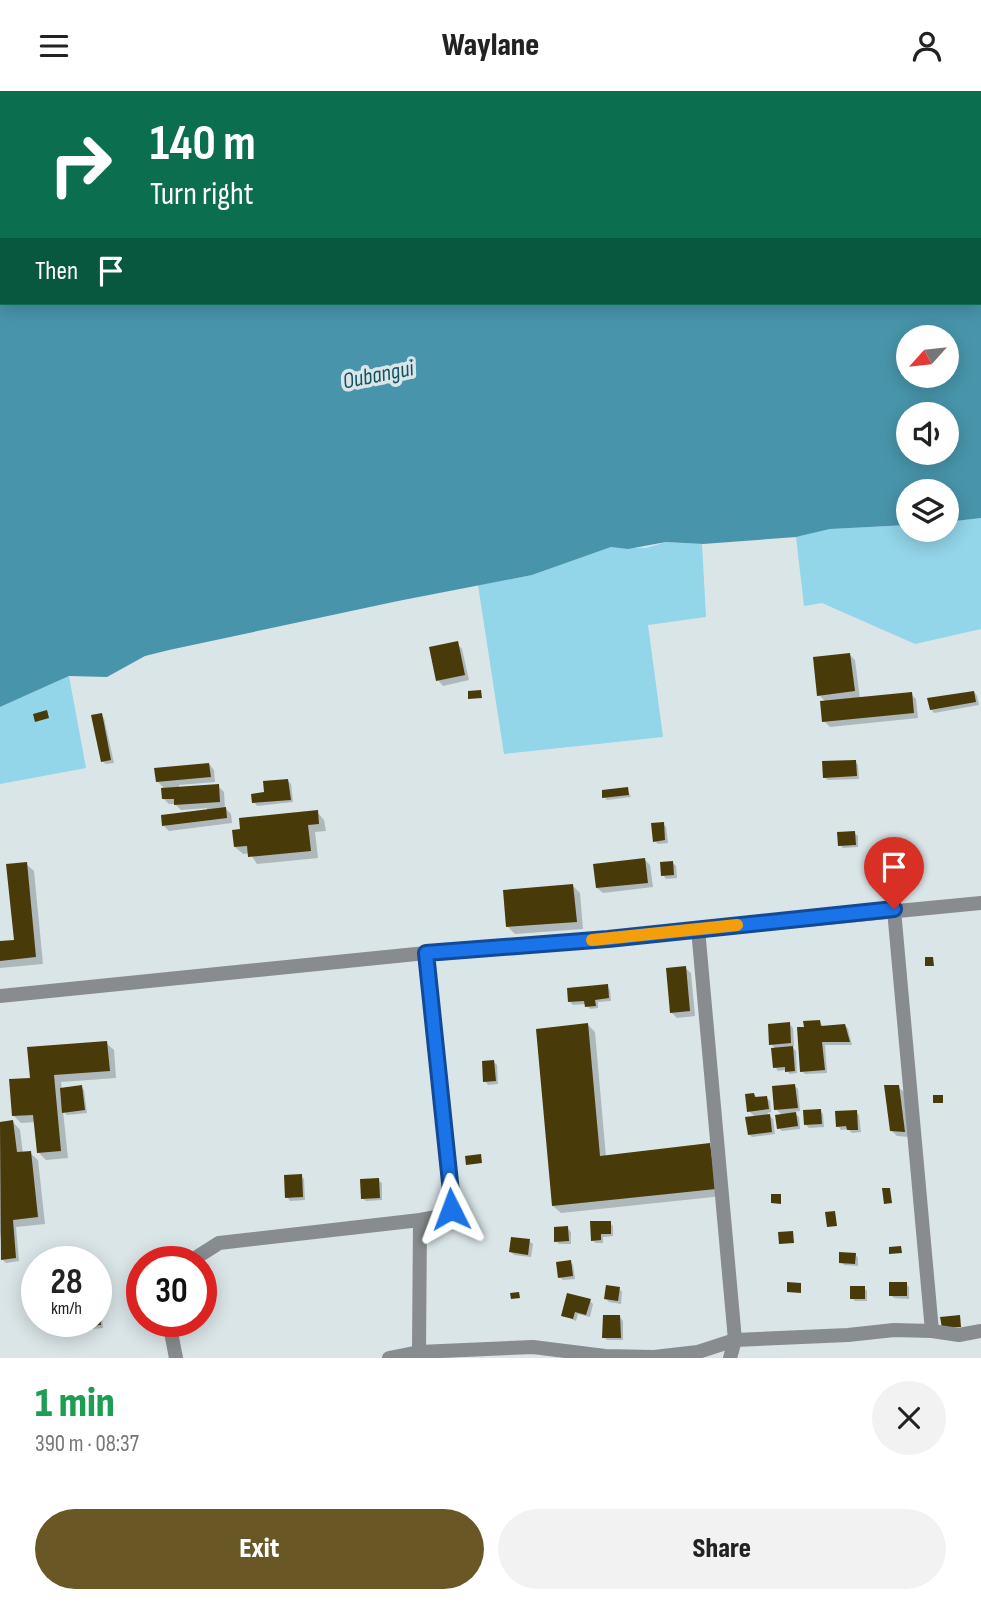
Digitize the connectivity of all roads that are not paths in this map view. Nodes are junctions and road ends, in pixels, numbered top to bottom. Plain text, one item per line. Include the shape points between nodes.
1 (981, 903) edge
2 (894, 909) junction
3 (698, 929) junction
4 (426, 953) junction
5 (0, 996) edge
6 (420, 1220) junction
7 (214, 1246) edge
8 (932, 1331) junction
9 (981, 1331) edge
10 (172, 1337) edge
11 (735, 1340) junction
12 (419, 1352) junction
13 (176, 1358) edge
14 (389, 1358) edge
15 (730, 1358) edge

1 - 2 street
2 - 3 street
2 - 8 street
3 - 4 street
3 - 11 street
4 - 5 street
4 - 6 street via 451,1209 442,1216
6 - 7 street
6 - 12 street
8 - 9 street via 959,1335
8 - 11 street
10 - 13 street
11 - 12 street via 698,1352 654,1357 533,1346
11 - 15 street
12 - 14 street

